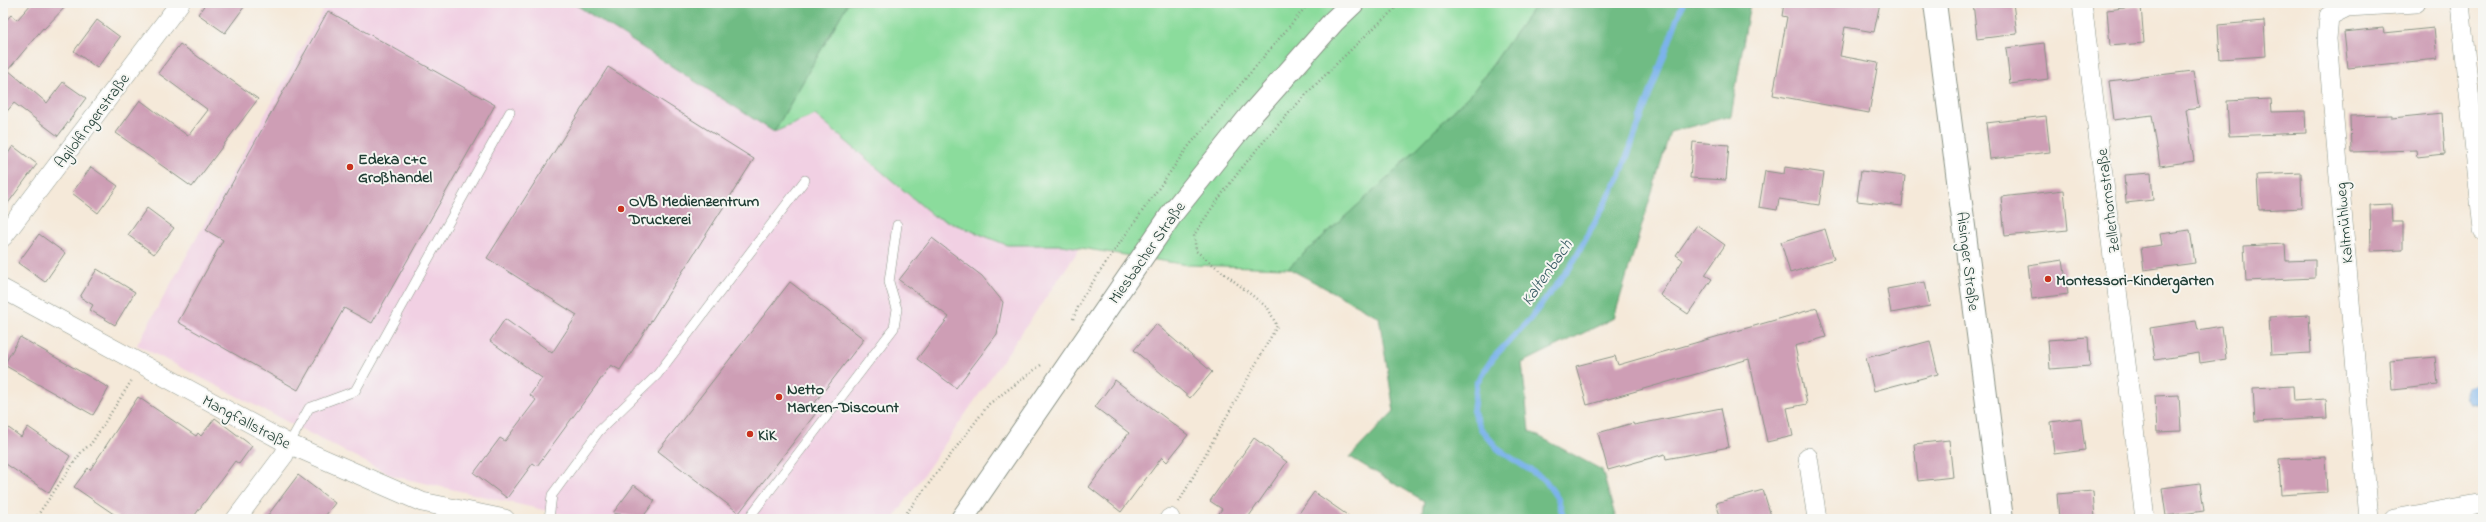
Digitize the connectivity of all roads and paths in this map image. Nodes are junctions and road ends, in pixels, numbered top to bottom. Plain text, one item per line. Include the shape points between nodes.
1 (180, 3) edge
2 (1309, 3) edge
3 (1353, 3) edge
4 (1400, 3) edge
5 (1935, 3) edge
6 (2082, 3) edge
7 (2416, 3) edge
8 (2460, 3) edge
9 (510, 112) dead end
10 (804, 180) dead end
11 (897, 225) dead end
12 (2483, 230) edge
13 (3, 237) edge
14 (3, 289) edge
15 (1070, 324) dead end
16 (142, 364) junction
17 (1042, 364) dead end
18 (289, 444) junction
19 (1808, 457) dead end
20 (2483, 503) edge
21 (1169, 518) edge
22 (2404, 518) edge
23 (35, 519) edge
24 (236, 519) edge
25 (498, 519) edge
26 (549, 519) edge
27 (748, 519) edge
28 (902, 519) edge
29 (962, 519) edge
30 (1817, 519) edge
31 (2002, 519) edge
32 (2145, 519) edge
33 (2369, 519) edge

1 - 13 street, Agilolfingerstraße
2 - 15 path via 1188,147 1082,298
3 - 29 main road, Miesbacher Straße via 1251,115 1174,211
4 - 21 path via 1345,54 1281,121 1223,193 1194,236 1196,251 1268,308 1277,326
5 - 31 main road, Aisinger Straße
6 - 32 street, Zellerhornstraße
7 - 33 street, Kaltmühlweg via 2347,7 2330,16 2327,39
8 - 12 street
9 - 18 lane via 355,390 309,408
10 - 26 lane via 657,375 599,430 552,495
11 - 27 lane via 888,282 897,309 894,328
14 - 16 street, Mangfallstraße
16 - 18 street, Mangfallstraße
16 - 23 path via 91,444 82,451
17 - 28 path via 989,404
18 - 24 street via 284,455
18 - 25 street, Mangfallstraße via 422,502
19 - 30 street
20 - 22 street

